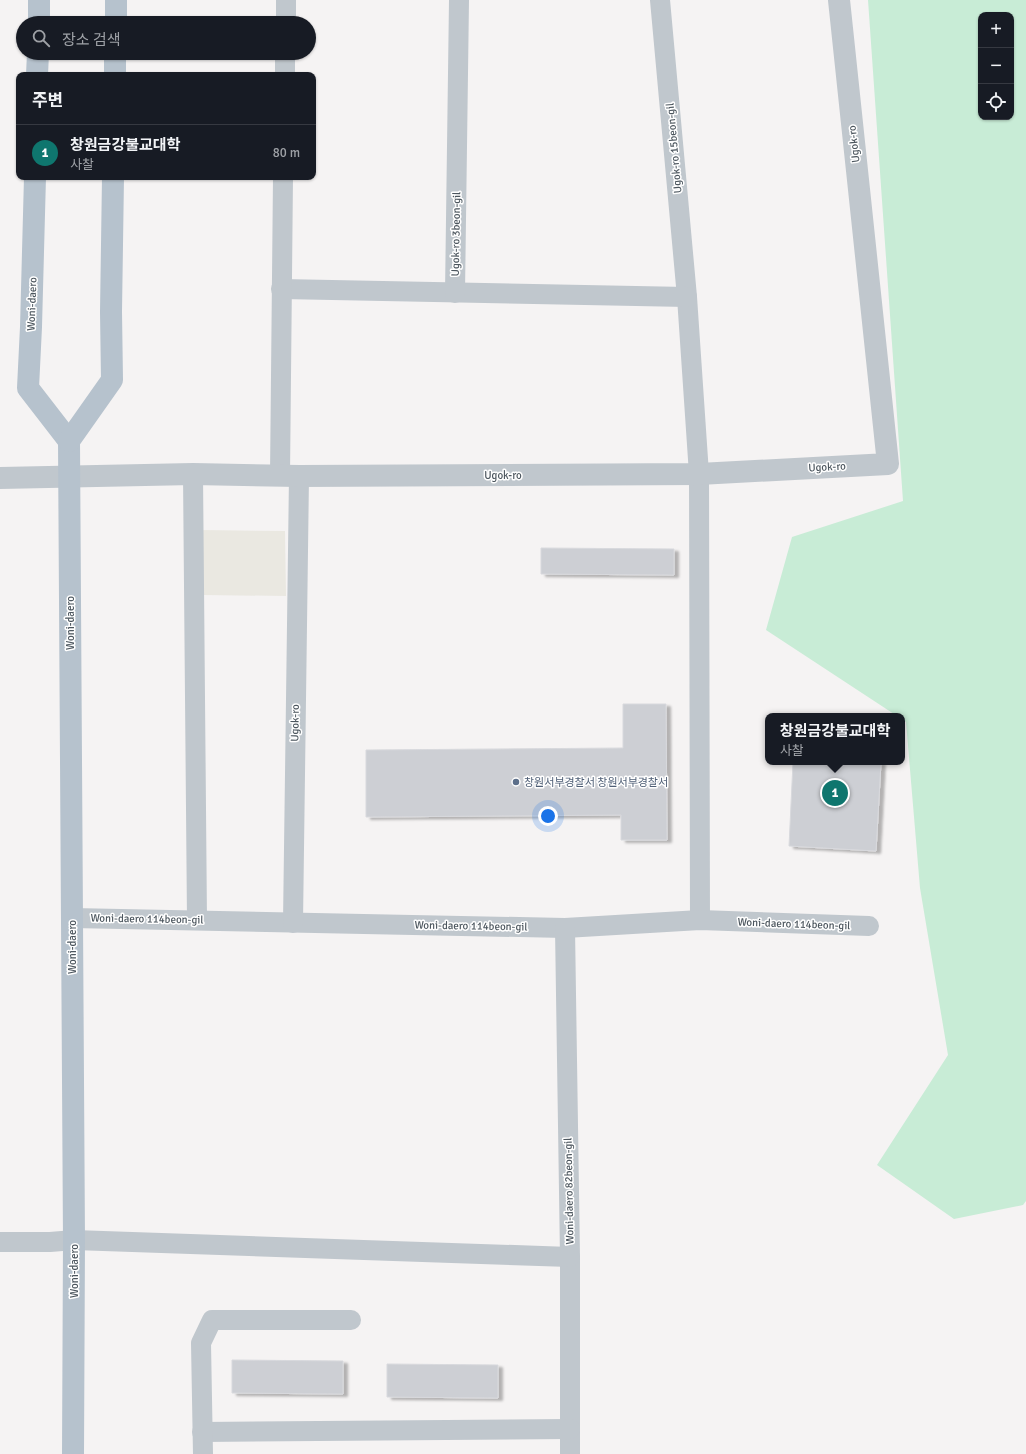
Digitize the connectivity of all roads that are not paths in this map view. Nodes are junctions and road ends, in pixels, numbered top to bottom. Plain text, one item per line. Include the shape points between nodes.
1 (39, 0) edge
2 (116, 0) edge
3 (286, 0) edge
4 (459, 0) edge
5 (660, 0) edge
6 (839, 0) edge
7 (39, 16) edge
8 (116, 16) edge
9 (286, 16) edge
10 (38, 60) edge
11 (115, 60) edge
12 (285, 60) edge
13 (38, 72) edge
14 (115, 72) edge
15 (285, 72) edge
16 (35, 180) edge
17 (113, 180) edge
18 (283, 180) edge
19 (281, 289) junction
20 (455, 293) junction
21 (687, 296) junction
22 (69, 441) junction
23 (193, 474) junction
24 (699, 474) junction
25 (289, 476) junction
26 (70, 477) junction
27 (0, 478) edge
28 (72, 918) junction
29 (197, 920) junction
30 (700, 920) junction
31 (293, 922) junction
32 (869, 926) dead end
33 (564, 928) junction
34 (74, 1240) junction
35 (0, 1242) edge
36 (570, 1257) junction
37 (351, 1320) dead end
38 (570, 1429) junction
39 (202, 1432) junction
40 (73, 1454) edge
41 (202, 1454) edge
42 (570, 1454) edge

1 - 7 main road
2 - 8 main road
3 - 9 street
4 - 20 street, Ugok-ro 3beon-gil
5 - 21 street, Ugok-ro 15beon-gil
6 - 24 street, Ugok-ro via 888,464
10 - 13 main road
11 - 14 main road
12 - 15 street
16 - 22 main road, Woni-daero via 28,388
17 - 22 main road via 112,380
18 - 19 street
19 - 20 street
19 - 25 street
20 - 21 street
21 - 24 street, Ugok-ro 15beon-gil
22 - 26 main road, Woni-daero
23 - 25 street, Ugok-ro
23 - 26 street, Ugok-ro
23 - 29 street
24 - 25 street, Ugok-ro
24 - 30 street, Ugok-ro 15beon-gil
25 - 31 street, Ugok-ro
26 - 27 street, Ugok-ro
26 - 28 main road, Woni-daero
28 - 29 street, Woni-daero 114beon-gil
28 - 34 main road, Woni-daero
29 - 31 street, Woni-daero 114beon-gil
30 - 32 street, Woni-daero 114beon-gil
30 - 33 street, Woni-daero 114beon-gil
31 - 33 street, Woni-daero 114beon-gil
33 - 36 street, Woni-daero 82beon-gil
34 - 35 street
34 - 36 street
34 - 40 main road, Woni-daero
36 - 38 street, Woni-daero 82beon-gil
37 - 39 street via 212,1320 201,1343
38 - 39 street
38 - 42 street, Woni-daero 82beon-gil
39 - 41 street

